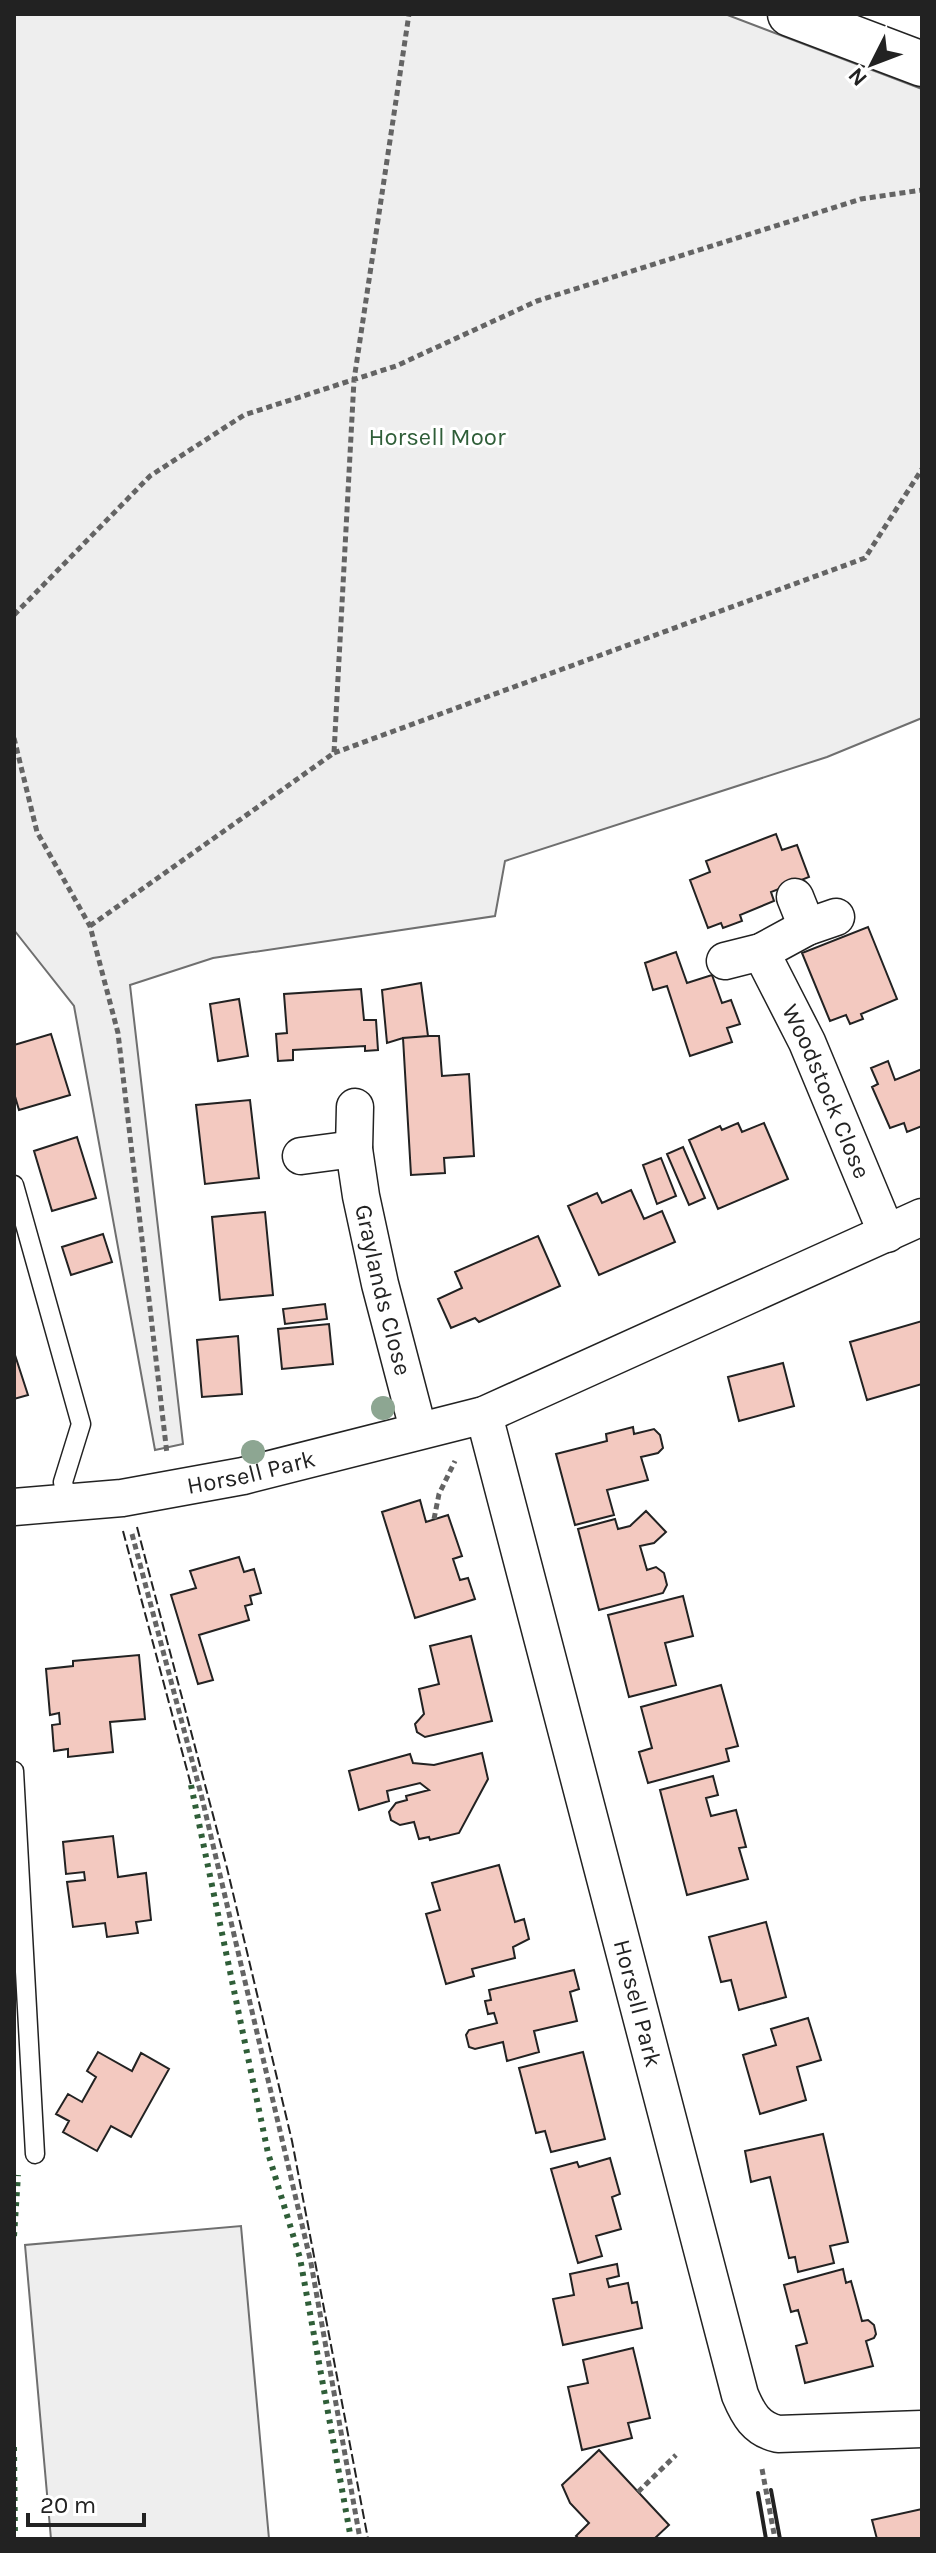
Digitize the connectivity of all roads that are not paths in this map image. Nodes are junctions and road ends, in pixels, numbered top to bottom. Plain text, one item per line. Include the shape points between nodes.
1 (790, 14) edge
2 (858, 26) edge
3 (922, 64) edge
4 (813, 914) dead end
5 (761, 952) junction
6 (725, 961) dead end
7 (355, 1107) dead end
8 (354, 1149) junction
9 (301, 1156) dead end
10 (14, 1185) edge
11 (922, 1217) edge
12 (887, 1234) junction
13 (484, 1415) junction
14 (418, 1429) junction
15 (68, 1504) junction
16 (14, 1507) edge
17 (14, 1771) edge
18 (35, 2154) dead end
19 (922, 2429) edge

1 - 2 street
2 - 3 street
4 - 5 street
5 - 6 street
5 - 12 street, Woodstock Close via 807,1042
7 - 8 street, Graylands Close
8 - 9 street
8 - 14 street, Graylands Close via 377,1270
10 - 15 lane via 81,1424 63,1482
11 - 12 street, Horsell Park
12 - 13 street, Horsell Park
13 - 14 street, Horsell Park
13 - 19 street, Horsell Park via 740,2395 754,2421 778,2434
14 - 15 street, Horsell Park via 243,1476
15 - 16 street, Horsell Park
17 - 18 lane

